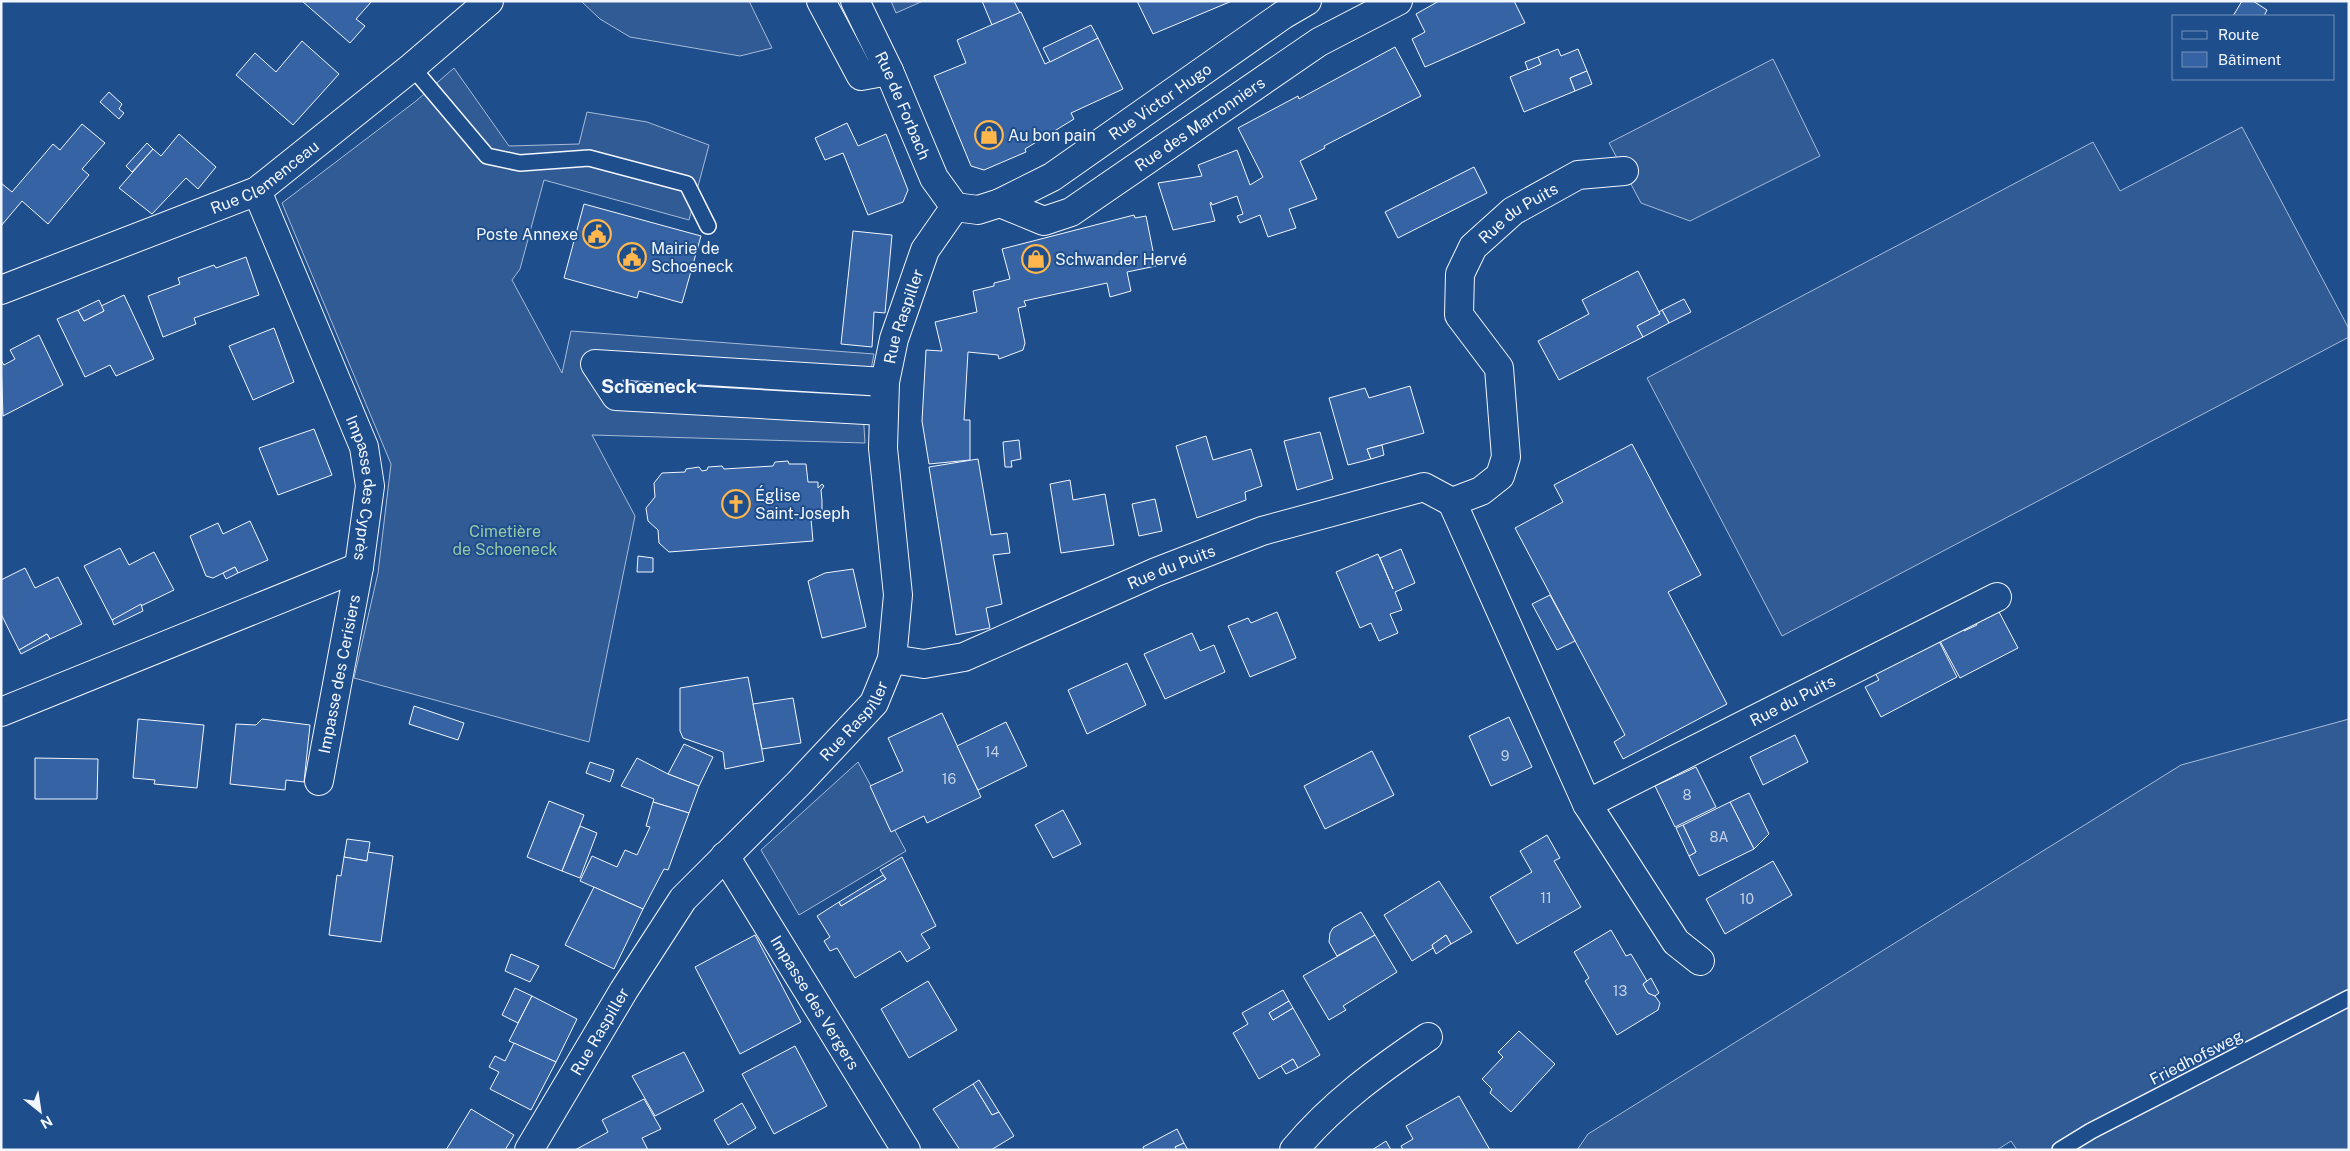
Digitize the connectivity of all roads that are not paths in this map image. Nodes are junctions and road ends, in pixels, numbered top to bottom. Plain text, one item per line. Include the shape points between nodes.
1 (489, 1) edge
2 (820, 1) edge
3 (855, 1) edge
4 (1307, 1) edge
5 (1398, 1) edge
6 (412, 67) junction
7 (889, 71) junction
8 (1624, 172) dead end
9 (256, 191) junction
10 (1000, 203) junction
11 (955, 207) junction
12 (708, 226) dead end
13 (1, 290) edge
14 (885, 382) junction
15 (883, 411) junction
16 (1452, 502) junction
17 (359, 567) junction
18 (1997, 597) dead end
19 (892, 659) junction
20 (1, 712) edge
21 (318, 781) dead end
22 (1587, 804) junction
23 (725, 856) junction
24 (1700, 961) dead end
25 (2349, 998) edge
26 (1428, 1037) dead end
27 (528, 1150) edge
28 (906, 1150) edge
29 (1294, 1150) edge
30 (2060, 1150) edge

1 - 6 street, Rue Clemenceau
2 - 7 street via 861,76
3 - 7 street, Rue de Forbach
4 - 10 street, Rue Victor Hugo via 1052,177
5 - 10 street, Rue des Marronniers via 1319,42 1071,212 1044,221
6 - 9 street, Rue Clemenceau
6 - 12 lane via 487,156 520,162 589,158 687,184
7 - 11 street, Rue de Forbach via 934,178
8 - 16 street, Rue du Puits via 1578,175 1513,211 1473,247 1460,274 1460,315 1499,368 1506,456 1500,476 1481,491
9 - 13 street, Rue Clemenceau
9 - 17 street, Impasse des Cyprès via 364,447 370,486
10 - 11 street, Rue Victor Hugo via 978,210
11 - 14 street, Rue Raspiller via 925,250 894,339
14 - 15 street, Rue Raspiller
14 - 15 street via 595,364 616,396
15 - 19 street, Rue Raspiller via 887,498 898,595
16 - 19 street, Rue du Puits via 1424,487 1262,531 1156,572 964,657 924,664
16 - 22 street
17 - 20 street, Impasse des Cyprès
17 - 21 street, Impasse des Cerisiers
18 - 22 street, Rue du Puits
19 - 23 street, Rue Raspiller via 874,703
22 - 24 street via 1676,942
23 - 27 street, Rue Raspiller via 682,899
23 - 28 street, Impasse des Vergers
25 - 30 lane, Friedhofsweg
26 - 29 street via 1365,1080 1312,1127

